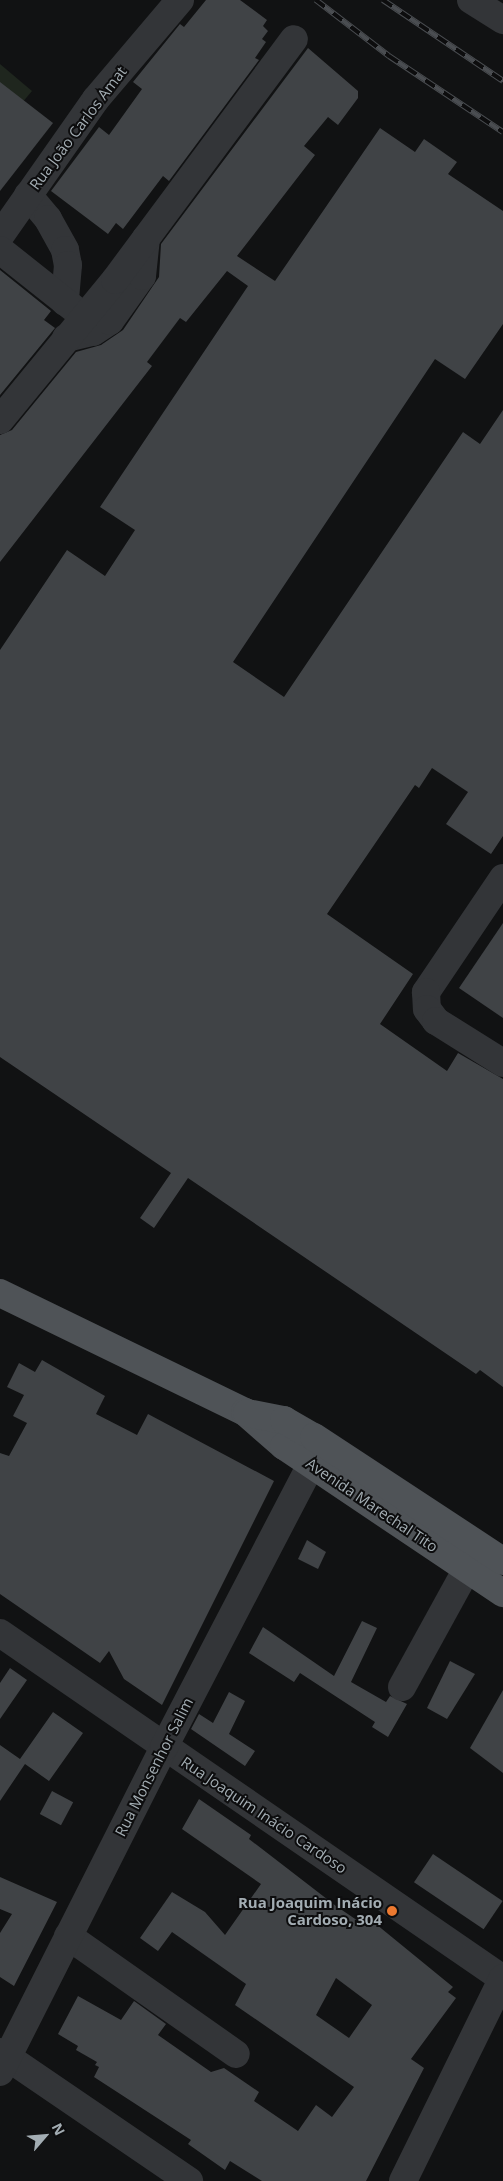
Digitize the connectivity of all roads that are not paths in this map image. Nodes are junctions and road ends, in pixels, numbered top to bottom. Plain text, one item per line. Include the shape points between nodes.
1 (180, 0) edge
2 (471, 0) edge
3 (503, 20) edge
4 (294, 39) dead end
5 (28, 195) junction
6 (0, 236) edge
7 (146, 237) junction
8 (0, 250) edge
9 (75, 309) junction
10 (66, 338) junction
11 (0, 420) edge
12 (503, 878) edge
13 (503, 1063) edge
14 (0, 1293) edge
15 (245, 1412) junction
16 (311, 1465) junction
17 (438, 1518) junction
18 (424, 1541) junction
19 (503, 1561) edge
20 (467, 1569) junction
21 (503, 1594) edge
22 (0, 1634) edge
23 (402, 1687) dead end
24 (164, 1747) junction
25 (68, 1936) junction
26 (503, 1979) edge
27 (236, 2054) dead end
28 (2, 2060) edge
29 (189, 2181) edge
30 (403, 2181) edge

1 - 5 street, Rua João Carlos Amat via 96,100
2 - 3 street
4 - 7 street
5 - 6 street, Rua João Carlos Amat
5 - 9 street via 48,218 65,250
7 - 9 street
7 - 10 street via 142,276 110,321 93,332
8 - 9 street
9 - 10 street
10 - 11 street
12 - 13 street via 426,992 427,1009 436,1021
14 - 15 main road, Avenida Marechal Tito
15 - 16 main road, Avenida Marechal Tito
15 - 17 main road, Avenida Marechal Tito via 284,1420
16 - 18 main road, Avenida Marechal Tito
16 - 24 street, Rua Monsenhor Salim
17 - 18 main road
17 - 19 main road, Avenida Marechal Tito
18 - 20 main road, Avenida Marechal Tito
20 - 21 main road, Avenida Marechal Tito
20 - 23 street
22 - 24 street, Rua Joaquim Inácio Cardoso
24 - 25 street, Rua Monsenhor Salim
24 - 26 street, Rua Joaquim Inácio Cardoso
25 - 27 street
25 - 28 street, Rua Monsenhor Salim
26 - 30 street
28 - 29 street

